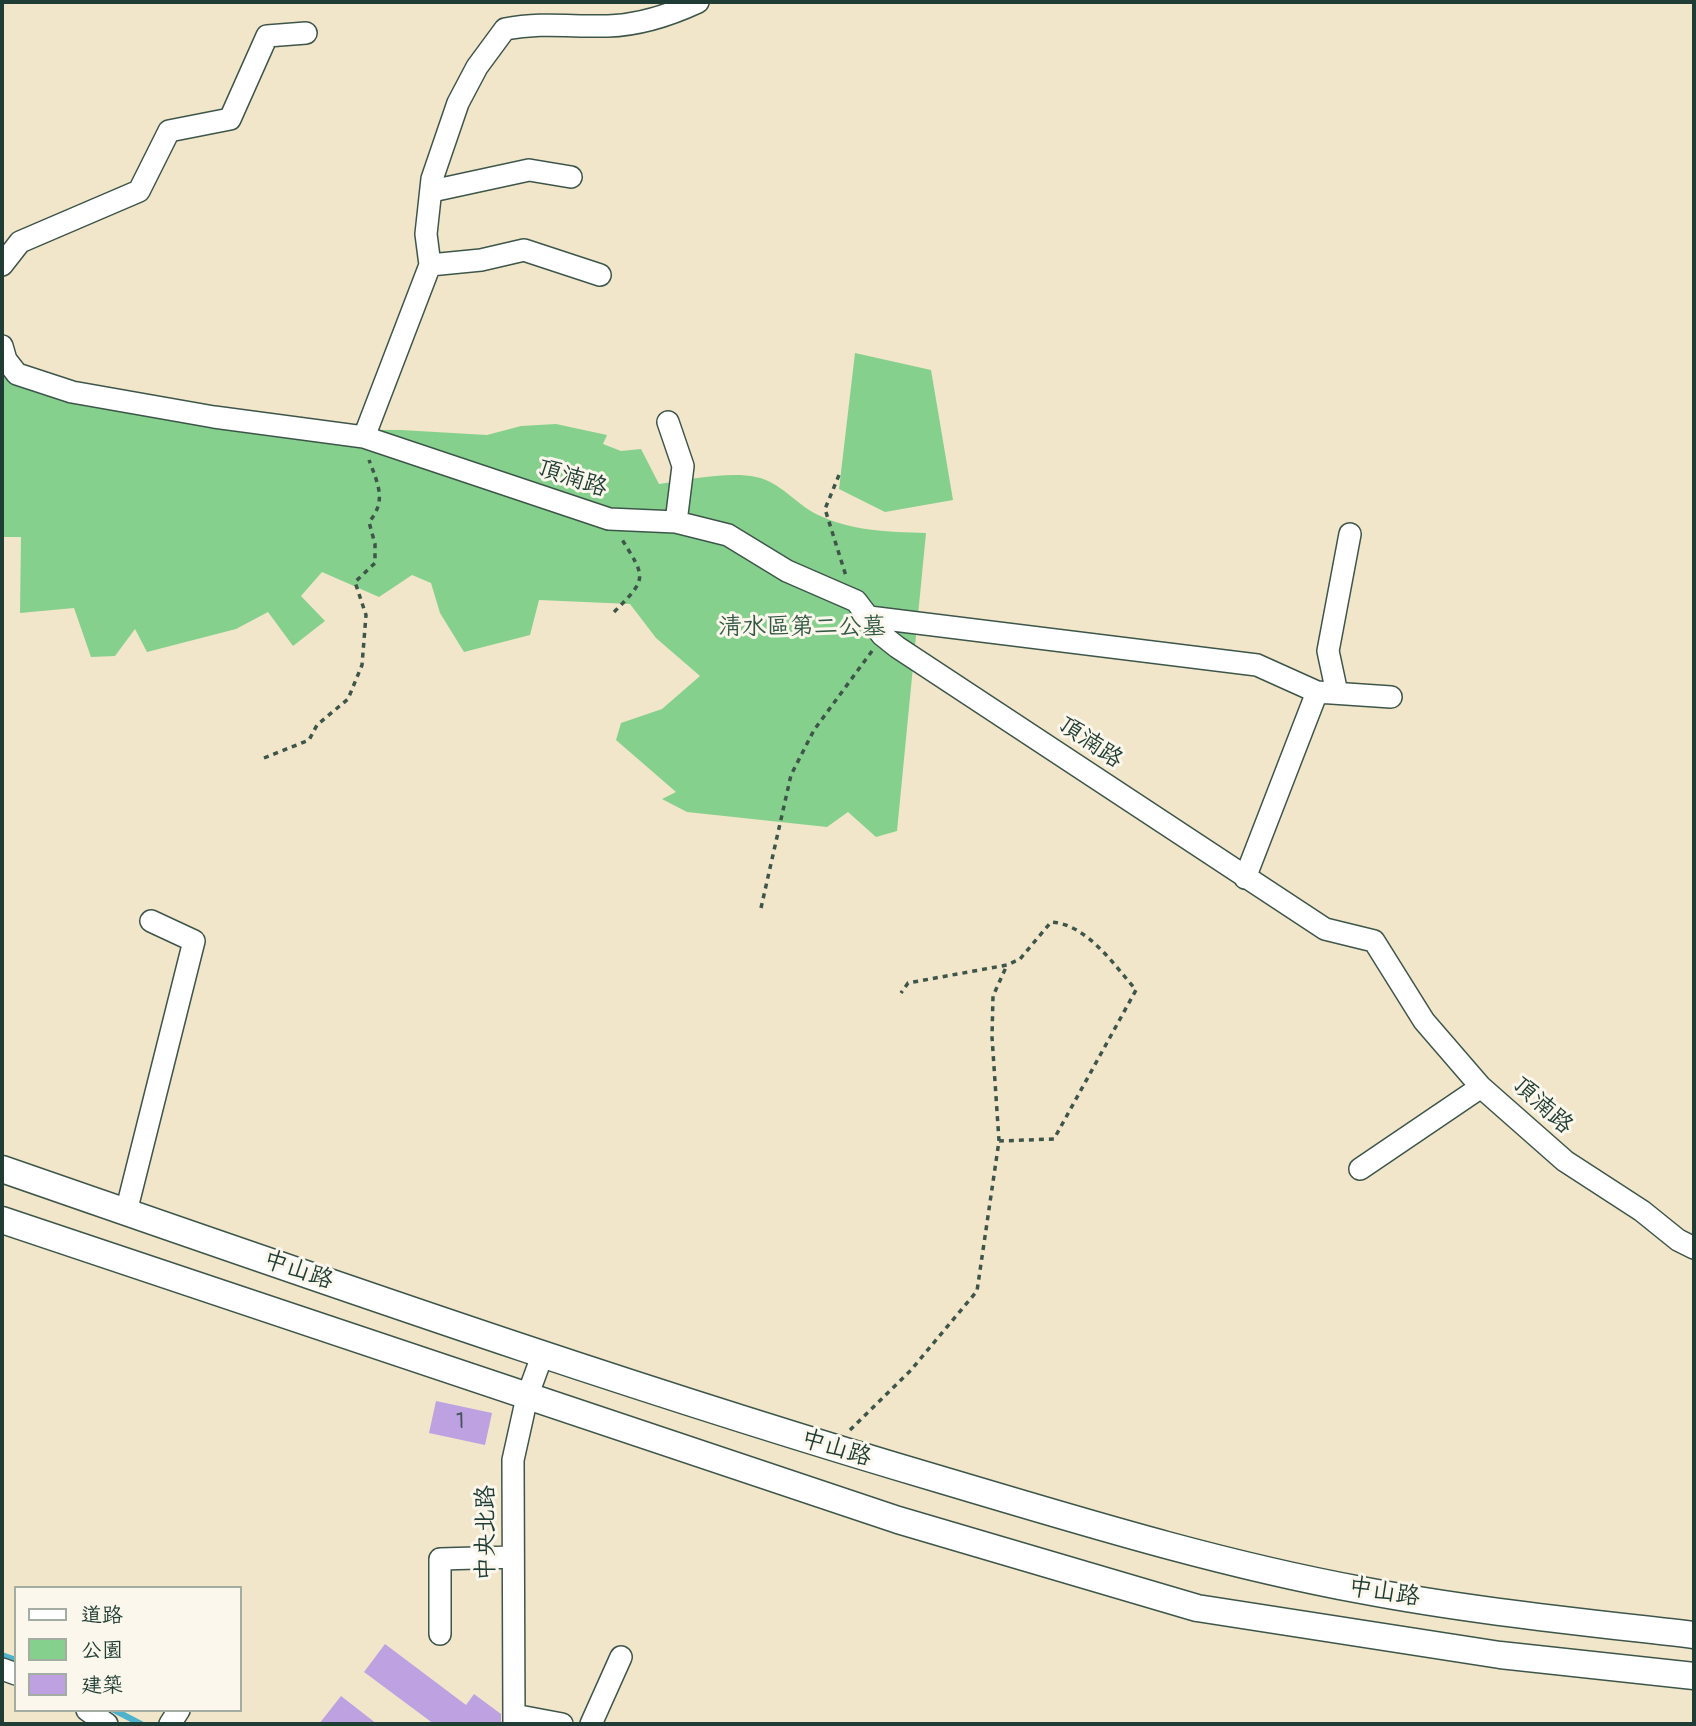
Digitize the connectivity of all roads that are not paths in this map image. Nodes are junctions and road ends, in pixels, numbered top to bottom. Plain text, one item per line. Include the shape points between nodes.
1 (698, 2) edge
2 (306, 33) dead end
3 (571, 177) dead end
4 (432, 191) junction
5 (2, 265) edge
6 (430, 265) junction
7 (600, 275) dead end
8 (2, 346) edge
9 (668, 422) dead end
10 (364, 438) junction
11 (676, 522) junction
12 (1350, 534) dead end
13 (863, 609) junction
14 (1327, 693) junction
15 (1391, 697) dead end
16 (1245, 878) junction
17 (151, 921) dead end
18 (1481, 1087) junction
19 (2, 1169) edge
20 (1360, 1169) dead end
21 (126, 1212) junction
22 (2, 1220) edge
23 (1694, 1248) edge
24 (542, 1356) junction
25 (527, 1397) junction
26 (512, 1558) junction
27 (440, 1634) dead end
28 (1694, 1635) edge
29 (621, 1657) dead end
30 (1694, 1676) edge
31 (90, 1712) edge
32 (514, 1720) edge
33 (107, 1724) edge
34 (562, 1724) edge
35 (591, 1724) edge

1 - 4 street via 670,15 610,26 539,23 505,29 458,103
2 - 5 street via 267,36 230,118 169,131 139,191 20,242
3 - 4 street via 529,170
4 - 6 street via 426,234
6 - 7 street via 524,250
6 - 10 street
8 - 10 street, 頂湳路 via 17,374 72,392
9 - 11 street via 682,466
10 - 11 street, 頂湳路 via 610,519
11 - 13 street, 頂湳路 via 728,535
12 - 14 street via 1328,650
13 - 14 street via 1257,666
13 - 16 street, 頂湳路 via 883,635
14 - 15 street
14 - 16 street
16 - 18 street, 頂湳路 via 1325,929 1374,941 1424,1021
17 - 21 street via 194,941
18 - 20 street
18 - 23 street, 頂湳路 via 1564,1161
19 - 21 main road, 中山路
21 - 24 main road, 中山路
22 - 25 main road, 中山路
24 - 25 street, 中央北路
24 - 28 main road, 中山路 via 832,1448 1231,1561 1362,1591
25 - 26 street, 中央北路 via 513,1460
25 - 30 main road, 中山路 via 898,1520 1197,1608 1500,1655
26 - 27 street via 440,1559
26 - 32 street, 中央北路
29 - 35 street
31 - 33 street
32 - 34 street, 中央北路

